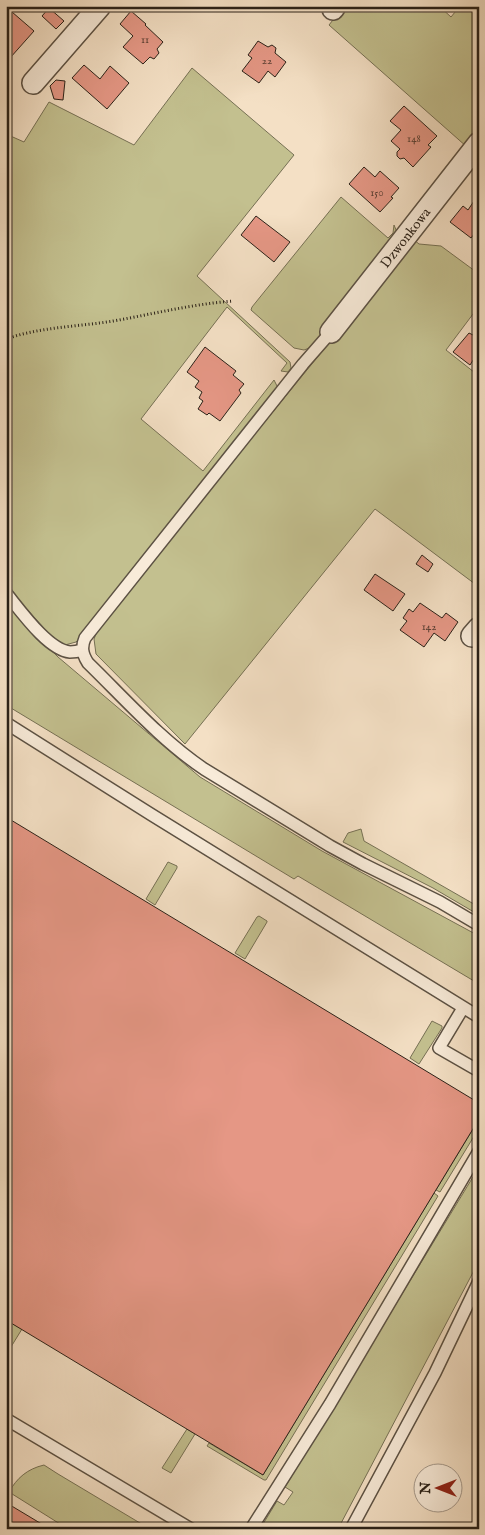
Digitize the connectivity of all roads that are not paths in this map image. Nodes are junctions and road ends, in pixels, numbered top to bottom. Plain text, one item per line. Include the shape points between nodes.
1 (100, 6) edge
2 (33, 83) dead end
3 (479, 143) edge
4 (331, 332) joint
5 (6, 593) edge
6 (82, 650) junction
7 (6, 723) edge
8 (479, 925) edge
9 (463, 1008) junction
10 (479, 1017) edge
11 (479, 1071) edge
12 (479, 1151) edge
13 (479, 1281) edge
14 (6, 1419) edge
15 (191, 1529) edge
16 (251, 1529) edge
17 (352, 1529) edge

1 - 2 street
3 - 4 street, Dzwonkowa
4 - 6 lane via 86,638
5 - 6 lane via 51,642 70,652
6 - 8 lane via 88,663 171,743 204,770 330,846
7 - 9 lane
9 - 10 lane
9 - 11 lane via 439,1048
12 - 16 lane via 330,1404
13 - 17 lane via 435,1373
14 - 15 lane

